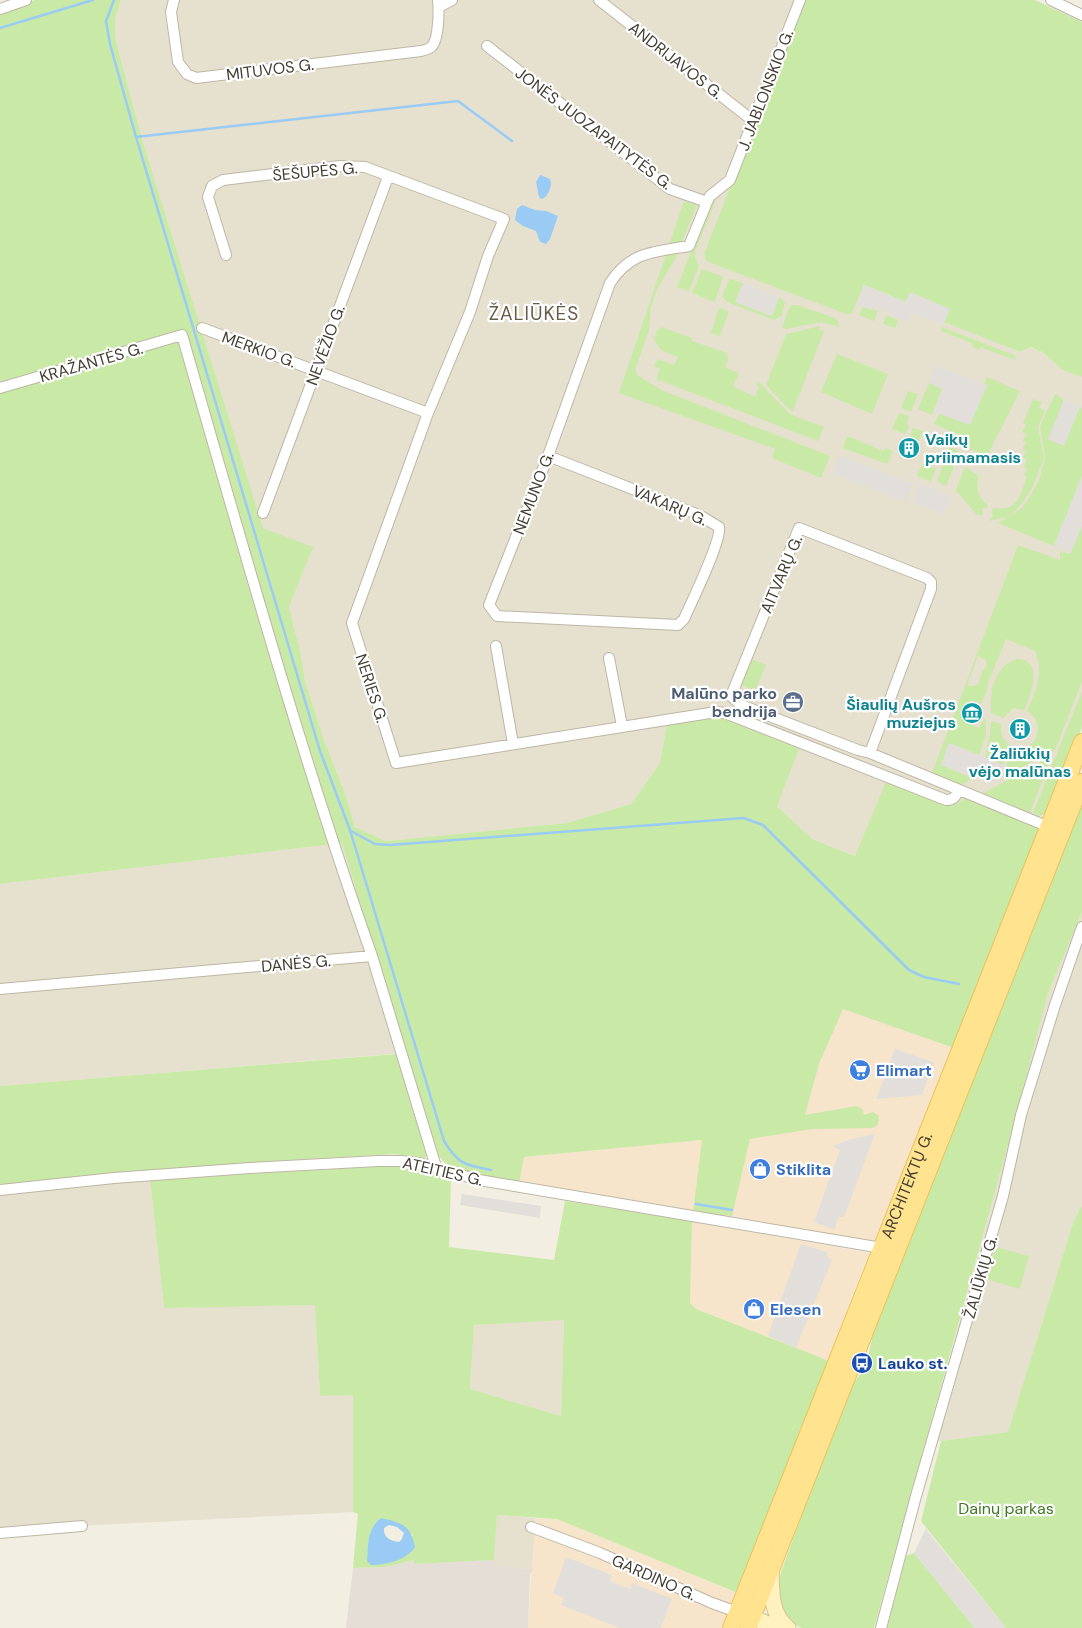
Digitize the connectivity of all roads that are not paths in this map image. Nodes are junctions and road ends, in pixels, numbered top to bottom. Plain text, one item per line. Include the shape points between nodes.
1 (26, 0) edge
2 (174, 0) edge
3 (452, 0) edge
4 (599, 0) edge
5 (800, 0) edge
6 (1051, 0) edge
7 (438, 4) edge
8 (0, 9) edge
9 (1082, 15) edge
10 (487, 46) dead end
11 (752, 120) junction
12 (388, 176) junction
13 (707, 202) junction
14 (226, 255) dead end
15 (480, 283) joint
16 (202, 328) dead end
17 (316, 370) junction
18 (0, 388) edge
19 (428, 413) junction
20 (548, 456) junction
21 (263, 513) dead end
22 (678, 625) joint
23 (496, 646) dead end
24 (609, 658) dead end
25 (622, 726) junction
26 (1082, 742) edge
27 (513, 744) junction
28 (870, 753) junction
29 (1082, 782) edge
30 (959, 790) junction
31 (1049, 827) junction
32 (1082, 927) edge
33 (1007, 951) junction
34 (372, 956) junction
35 (0, 989) edge
36 (436, 1167) junction
37 (0, 1190) edge
38 (889, 1250) junction
39 (82, 1526) dead end
40 (531, 1527) dead end
41 (0, 1533) edge
42 (771, 1571) junction
43 (746, 1619) edge
44 (731, 1628) edge
45 (778, 1628) edge
46 (788, 1628) edge
47 (881, 1628) edge

1 - 8 street
2 - 7 street, MITUVOS G. via 171,12 178,62 186,74 196,78 421,51 432,47 436,40
3 - 7 street
4 - 11 street, ANDRIJAVOS G.
5 - 11 street, J. JABLONSKIO G.
6 - 9 street
10 - 13 street, JONĖS JUOZAPAITYTĖS G. via 670,189
11 - 13 street, J. JABLONSKIO G. via 730,180
12 - 14 street, ŠEŠUPĖS G. via 365,167 340,166 223,180 212,186 208,197
12 - 15 street, ŠEŠUPĖS G. via 504,219
12 - 17 street, NEVĖŽIO G.
13 - 20 street, NEMUNO G. via 689,246 638,256 617,272 610,283
15 - 19 street, NERIES G.
16 - 17 street, MERKIO G.
17 - 19 street, MERKIO G.
17 - 21 street, NEVĖŽIO G.
18 - 34 street, KRAŽANTĖS G. via 182,335 270,641
19 - 27 street, NERIES G. via 352,623 396,762
20 - 22 street, VAKARŲ G. via 699,515 719,527 716,547 684,619
20 - 22 street, NEMUNO G. via 489,605 493,611 497,616
23 - 27 street
24 - 25 street
25 - 27 street, NERIES G.
25 - 30 street, NERIES G. via 725,713 946,800 955,798
26 - 31 main road, ARCHITEKTŲ G.
28 - 28 street, AITVARŲ G. via 931,582 799,528 731,696 741,705
28 - 30 street, AITVARŲ G.
29 - 33 main road, ARCHITEKTŲ G.
30 - 31 street, AITVARŲ G.
31 - 33 main road, ARCHITEKTŲ G.
32 - 47 street, ŽALIŪKIŲ G. via 1021,1115 1004,1196
33 - 38 main road, ARCHITEKTŲ G.
34 - 35 street, DANĖS G.
34 - 36 street
36 - 37 street, ATEITIES G. via 378,1161 114,1178
36 - 38 street, ATEITIES G. via 479,1180
38 - 42 main road, ARCHITEKTŲ G.
38 - 43 main road, ARCHITEKTŲ G.
39 - 41 street
40 - 43 street, GARDINO G. via 609,1557
42 - 43 main road, ARCHITEKTŲ G.
42 - 46 main road via 773,1607
43 - 44 main road, ARCHITEKTŲ G.
43 - 45 main road, GARDINO G.

